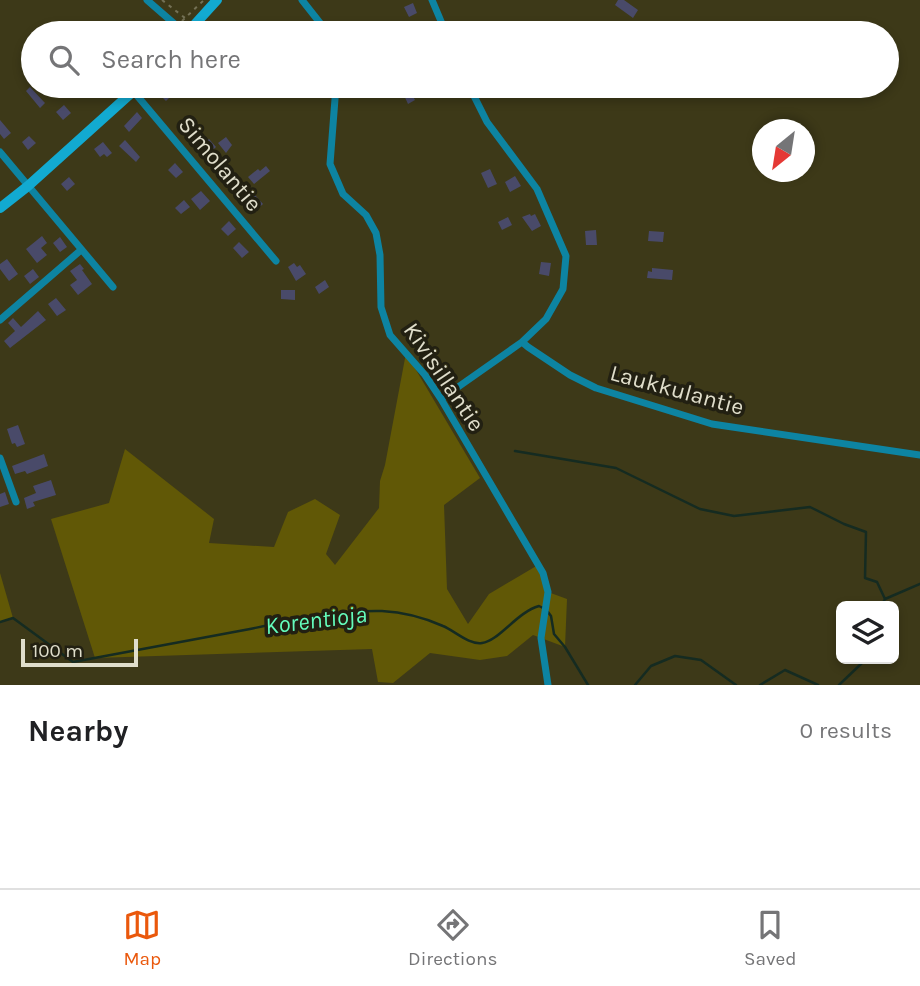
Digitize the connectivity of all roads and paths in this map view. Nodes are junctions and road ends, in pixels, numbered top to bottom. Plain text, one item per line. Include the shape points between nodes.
1 (147, 0) edge
2 (162, 0) edge
3 (204, 0) edge
4 (217, 0) edge
5 (302, 0) edge
6 (432, 0) edge
7 (185, 18) junction
8 (172, 21) edge
9 (185, 21) edge
10 (195, 21) edge
11 (319, 21) edge
12 (441, 21) edge
13 (127, 98) edge
14 (144, 98) edge
15 (335, 98) edge
16 (475, 98) edge
17 (0, 152) edge
18 (28, 186) junction
19 (0, 208) edge
20 (81, 250) junction
21 (276, 261) dead end
22 (113, 286) dead end
23 (0, 320) edge
24 (522, 342) junction
25 (441, 399) junction
26 (920, 454) edge
27 (0, 458) edge
28 (16, 502) dead end
29 (548, 685) edge

1 - 8 street
2 - 7 path
3 - 7 path
4 - 10 street
5 - 11 street
6 - 12 street
7 - 9 path
13 - 18 street
14 - 21 street, Simolantie
15 - 25 street, Kivisillantie via 330,164 343,194 366,215 376,233 381,307 390,335
16 - 24 street via 487,122 537,189 566,256 563,289 546,319
17 - 18 street
18 - 19 street
18 - 20 street
20 - 22 street
20 - 23 street
24 - 25 street
24 - 26 street, Laukkulantie via 596,388 699,420
25 - 29 street, Kivisillantie via 543,573 548,592 541,638
27 - 28 street

